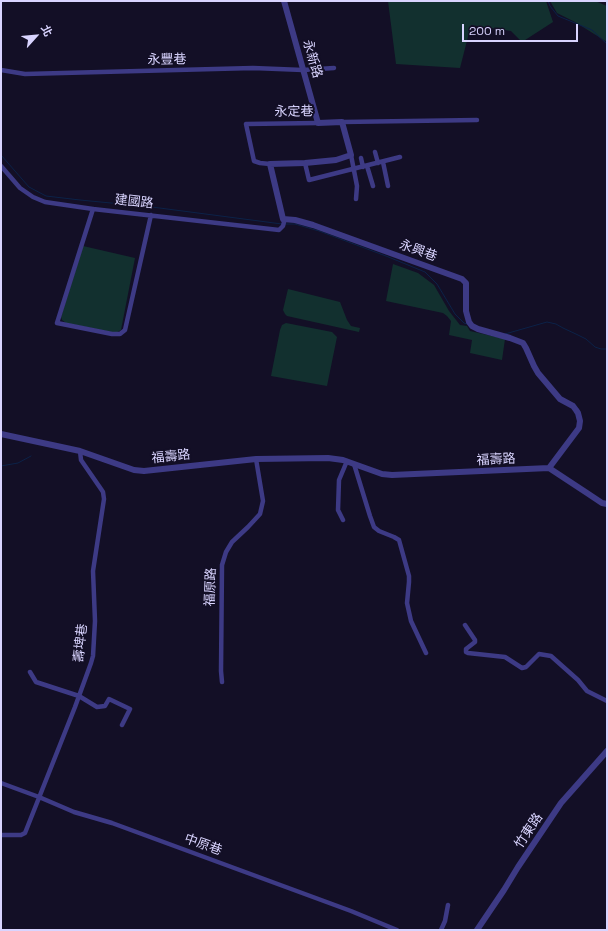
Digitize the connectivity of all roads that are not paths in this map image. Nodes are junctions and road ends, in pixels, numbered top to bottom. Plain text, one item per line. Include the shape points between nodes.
1 (284, 1) edge
2 (334, 68) dead end
3 (1, 70) edge
4 (303, 70) junction
5 (477, 120) dead end
6 (342, 122) junction
7 (318, 123) junction
8 (375, 152) dead end
9 (351, 155) junction
10 (400, 157) dead end
11 (361, 158) dead end
12 (380, 162) junction
13 (305, 163) junction
14 (270, 164) junction
15 (1, 166) edge
16 (365, 166) junction
17 (354, 169) junction
18 (373, 186) dead end
19 (388, 186) dead end
20 (356, 199) dead end
21 (93, 209) junction
22 (151, 215) junction
23 (283, 222) junction
24 (1, 434) edge
25 (80, 451) junction
26 (256, 459) junction
27 (347, 462) junction
28 (354, 464) junction
29 (549, 468) junction
30 (607, 504) edge
31 (343, 520) dead end
32 (465, 625) dead end
33 (426, 653) dead end
34 (30, 672) dead end
35 (222, 682) dead end
36 (79, 696) junction
37 (607, 702) edge
38 (122, 725) dead end
39 (607, 751) edge
40 (1, 783) edge
41 (39, 797) junction
42 (1, 835) edge
43 (448, 905) dead end
44 (397, 930) edge
45 (441, 930) edge
46 (477, 930) edge

1 - 4 street, 永新路
2 - 4 street, 永豐巷
3 - 4 street, 永豐巷 via 25,74 253,68
4 - 7 street, 永新路
5 - 6 street
6 - 7 street, 永定巷
6 - 9 street
7 - 14 street, 永定巷 via 246,124 254,161
8 - 12 street
9 - 13 street via 336,160
9 - 17 street
10 - 12 street
11 - 16 street
12 - 16 street
12 - 19 street
13 - 14 street
13 - 17 street via 310,180
14 - 23 street
15 - 21 street, 建國路 via 20,188 45,202
16 - 17 street
16 - 18 street
17 - 20 street
21 - 22 street, 建國路
21 - 22 street via 57,323 112,334 120,334 125,330
22 - 23 street, 建國路 via 279,230
23 - 29 street, 永興巷 via 295,220 308,223 462,279 466,283 466,311 472,326 523,343 538,373 560,398 573,406 578,413 579,428
24 - 25 street, 福壽路
25 - 26 street, 福壽路 via 134,470 144,471
25 - 36 street, 壽埤巷 via 81,460 101,489 104,499 93,571 93,656
26 - 27 street, 福壽路 via 328,458
26 - 35 street, 福原路 via 263,501 260,514 232,542 222,565
27 - 28 street, 福壽路
27 - 31 street via 339,480 338,510
28 - 29 street, 福壽路 via 392,475
28 - 33 street via 374,526 399,540 410,582 407,603
29 - 30 street
32 - 37 street via 475,640 466,648 466,652 505,658 522,668 538,654 550,656 587,691
34 - 36 street via 36,682
36 - 38 street via 97,707 105,706 109,699 130,709
36 - 41 street, 壽埤巷
39 - 46 street, 竹東路 via 561,803
40 - 41 street, 中原巷
41 - 42 street, 壽埤巷 via 25,833
41 - 44 street, 中原巷
43 - 45 street

